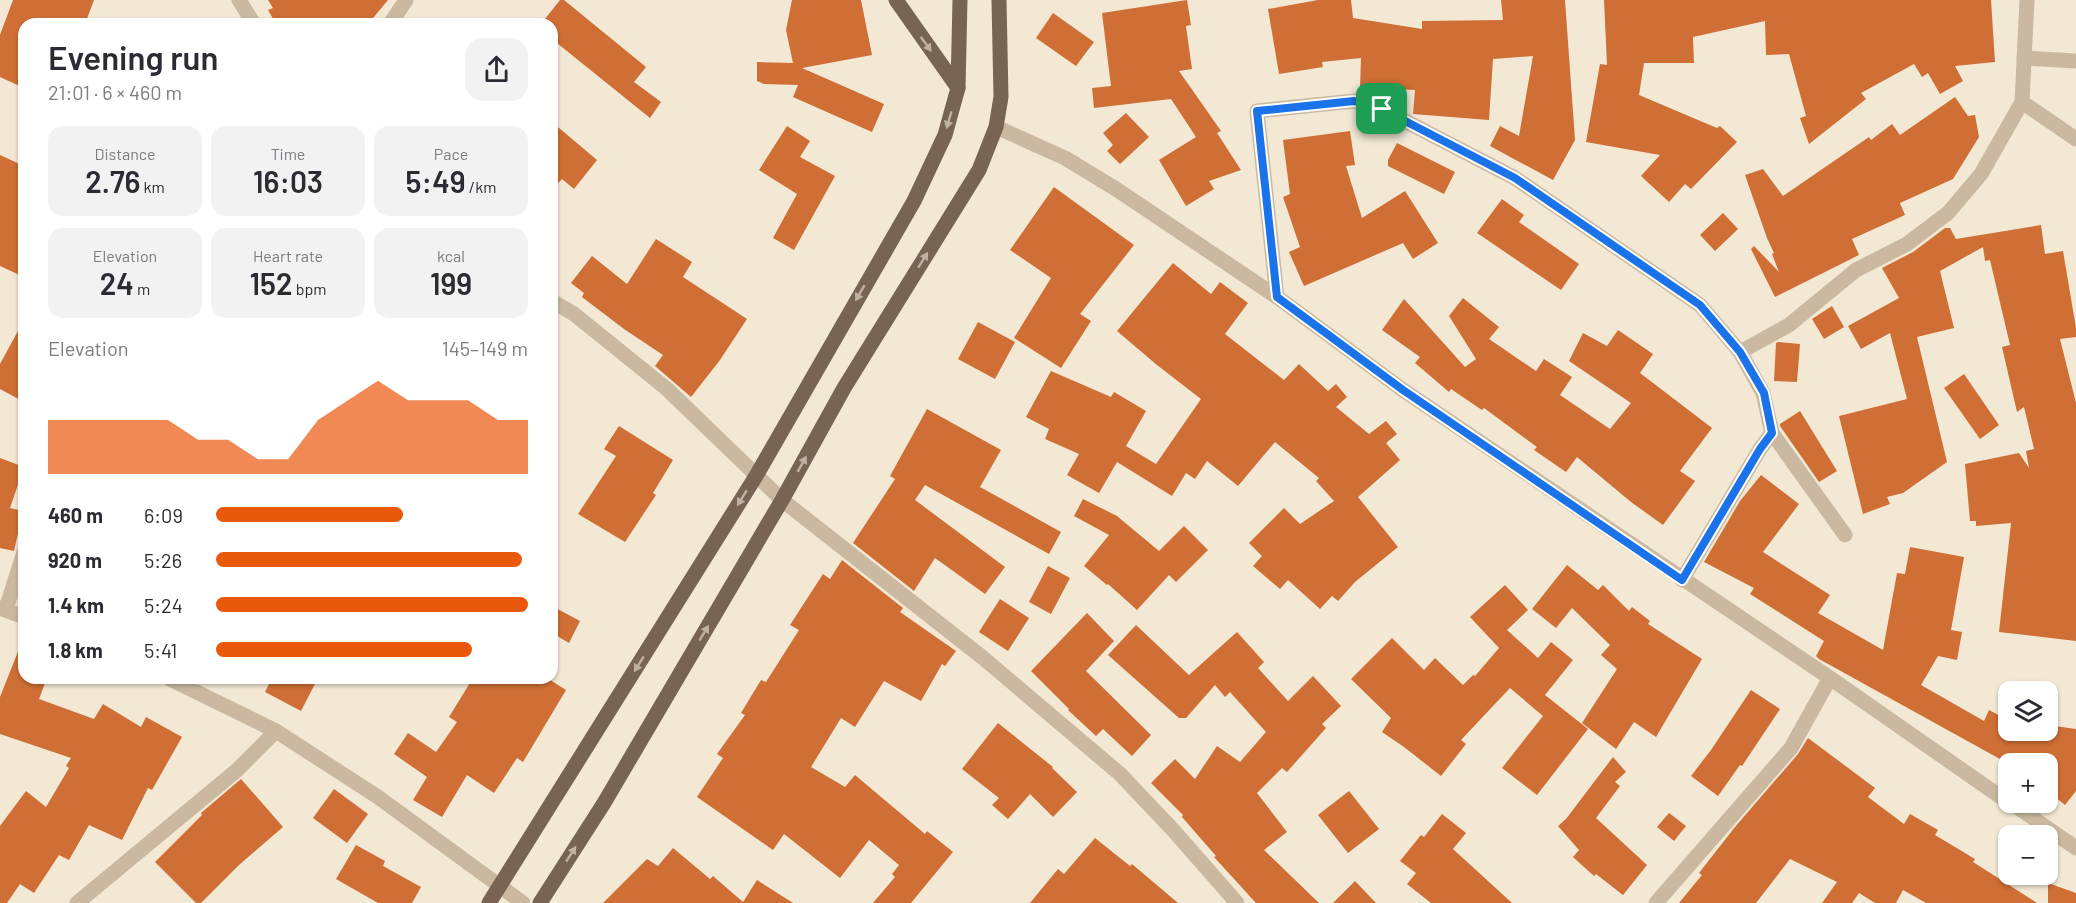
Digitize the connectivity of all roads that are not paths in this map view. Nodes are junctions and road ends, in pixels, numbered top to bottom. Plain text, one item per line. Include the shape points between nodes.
1 (239, 0) edge
2 (406, 0) edge
3 (896, 0) edge
4 (960, 0) edge
5 (999, 0) edge
6 (2027, 0) edge
7 (250, 18) edge
8 (394, 18) edge
9 (2024, 58) junction
10 (2076, 61) edge
11 (958, 88) junction
12 (2022, 102) junction
13 (996, 127) junction
14 (2076, 139) edge
15 (1277, 297) junction
16 (558, 305) edge
17 (1740, 352) junction
18 (1772, 433) junction
19 (756, 476) junction
20 (782, 500) junction
21 (1845, 535) dead end
22 (18, 568) edge
23 (1682, 580) junction
24 (3, 608) edge
25 (18, 614) edge
26 (1830, 678) junction
27 (180, 684) edge
28 (276, 731) junction
29 (1998, 794) edge
30 (2025, 813) edge
31 (2076, 848) edge
32 (500, 887) junction
33 (77, 903) edge
34 (489, 903) edge
35 (523, 903) edge
36 (540, 903) edge
37 (1236, 903) edge
38 (1656, 903) edge

1 - 7 street
2 - 8 street
3 -> 11 main road
4 - 11 main road
5 - 13 main road via 1001,97
6 - 9 street
9 - 10 street
9 - 12 street
11 -> 19 main road via 945,135 914,201
12 - 14 street
12 - 17 street via 1981,174 1948,213 1907,244 1856,270 1789,326
13 - 15 street via 1065,158
20 -> 13 main road via 844,388 979,170
15 - 17 street via 1257,111 1354,101 1382,109 1515,178 1700,305
15 - 23 street via 1403,390
16 - 19 street via 668,389
17 - 18 street via 1764,393
18 - 21 street
18 - 23 street
19 - 20 street
19 -> 32 main road
36 -> 20 main road via 604,803
20 - 37 street via 982,657 1120,774
22 - 24 street
23 - 26 street
24 - 25 street
26 - 29 street
26 - 38 street via 1791,748
27 - 28 street
28 - 32 street via 378,797
28 - 33 street via 236,771
30 - 31 street
32 - 34 main road
32 - 35 street

